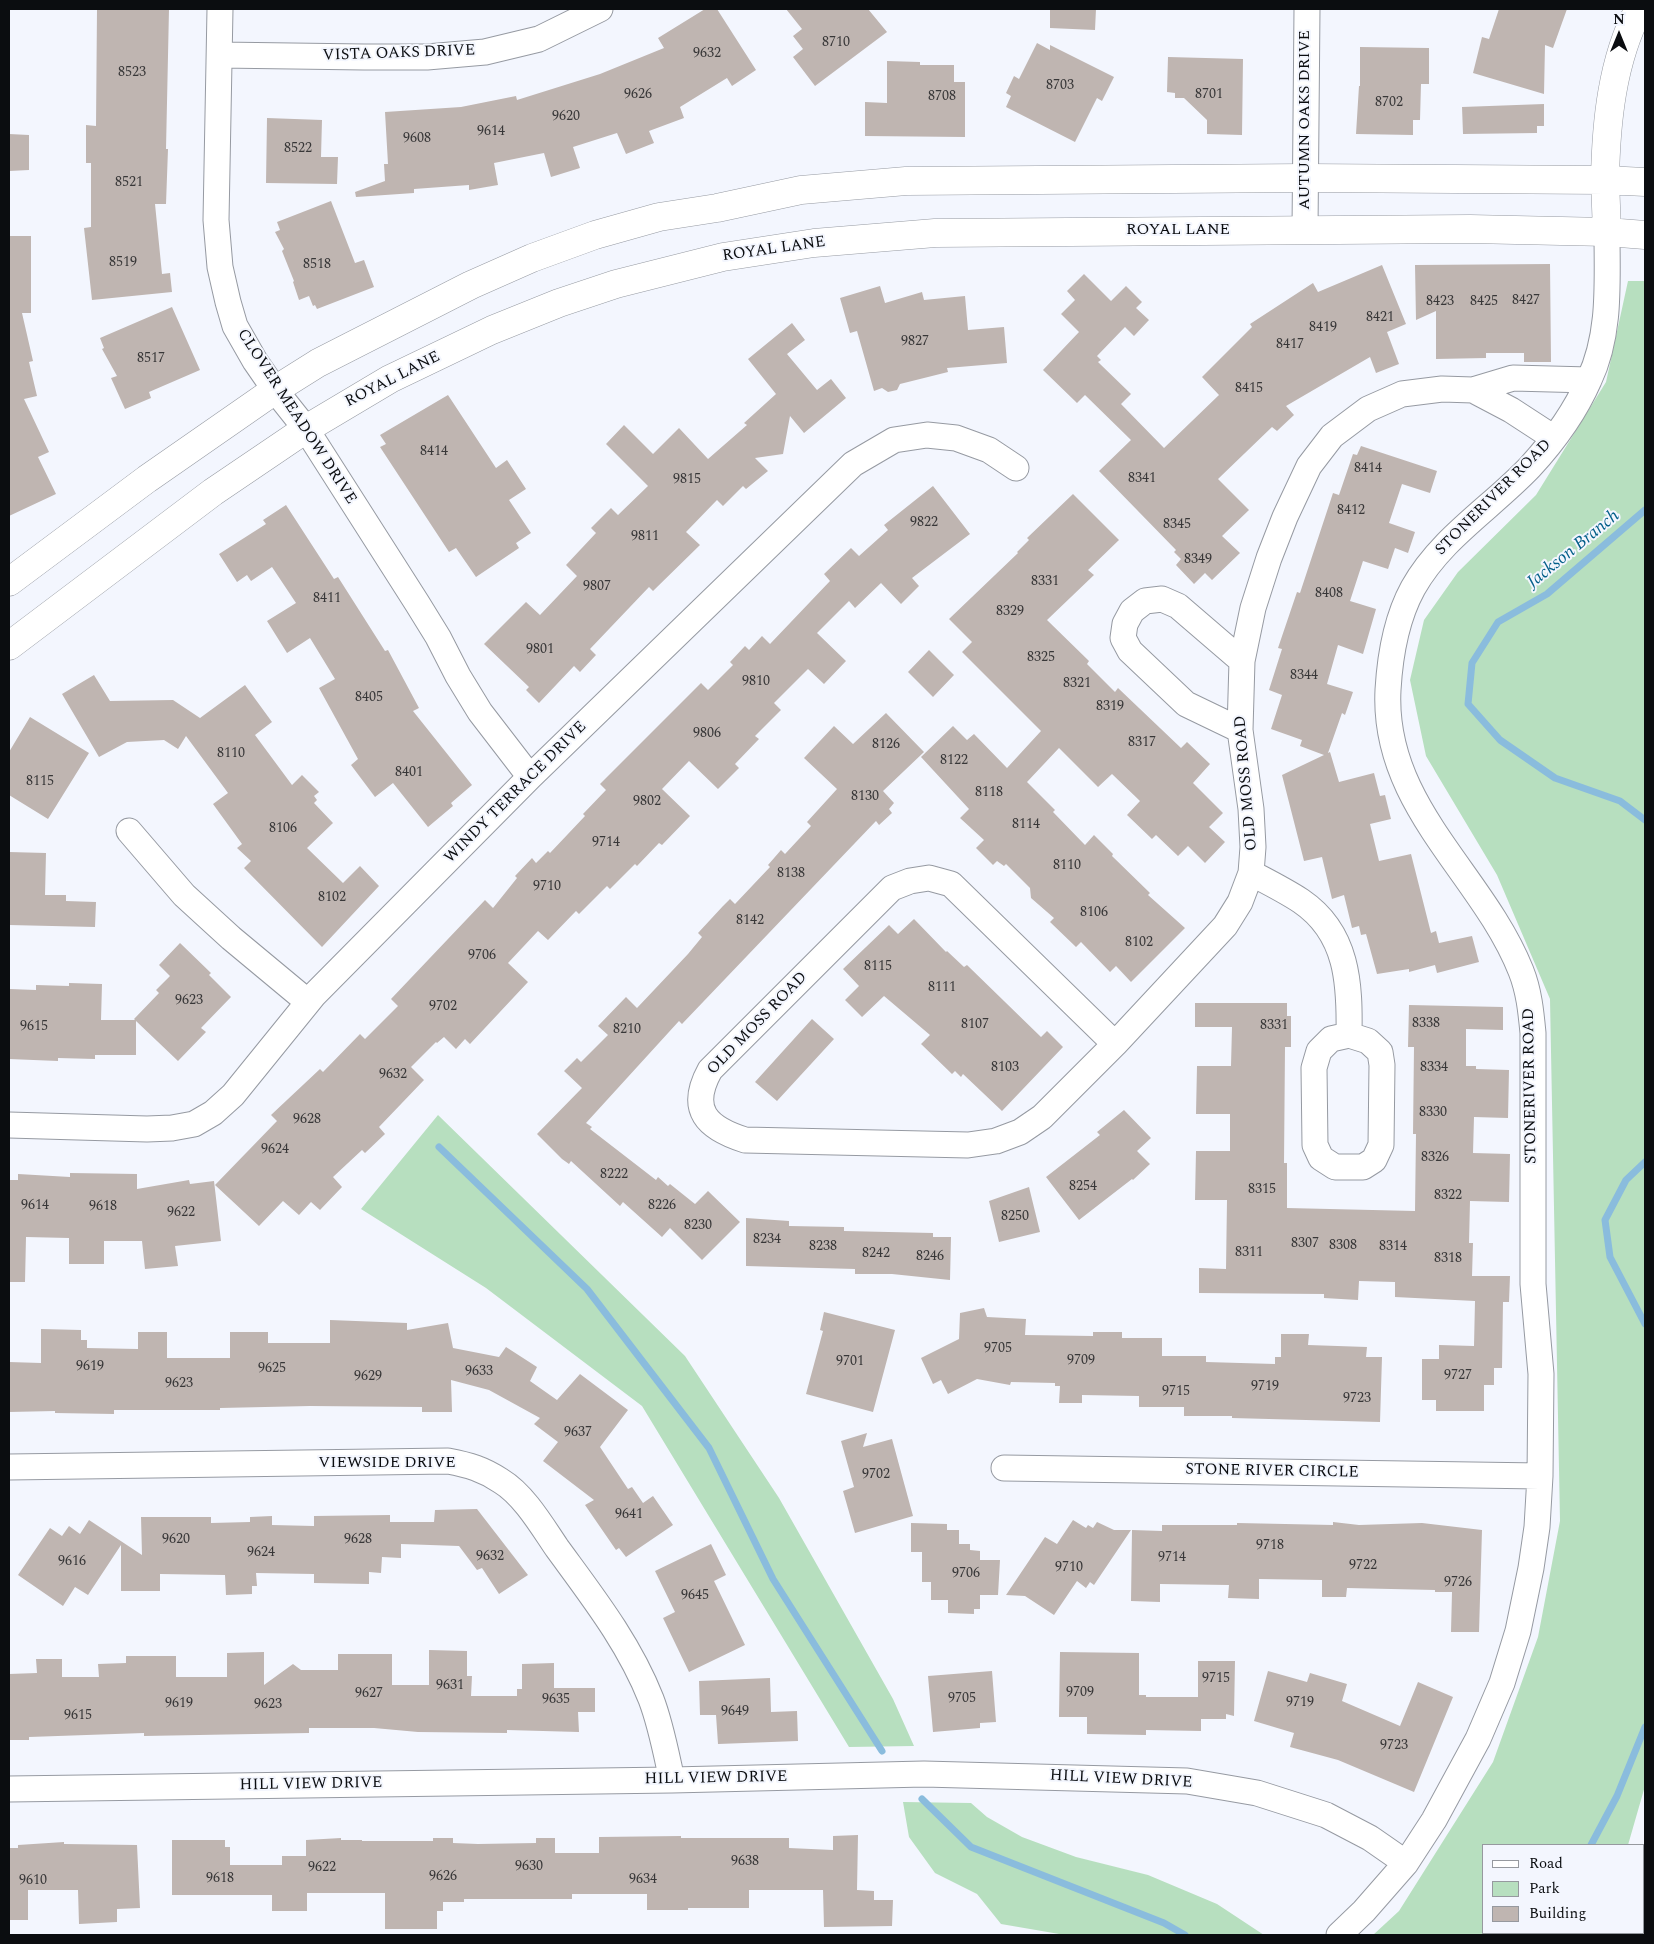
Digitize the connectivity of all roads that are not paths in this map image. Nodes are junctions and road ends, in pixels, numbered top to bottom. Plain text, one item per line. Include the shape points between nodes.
1 (220, 9) edge
2 (600, 9) edge
3 (1306, 9) edge
4 (1639, 9) edge
5 (220, 55) junction
6 (1305, 178) junction
7 (1605, 180) junction
8 (1645, 182) edge
9 (1305, 230) junction
10 (1607, 232) junction
11 (1645, 235) edge
12 (1590, 380) junction
13 (275, 390) junction
14 (1473, 390) junction
15 (306, 429) junction
16 (1554, 438) junction
17 (1016, 468) dead end
18 (9, 582) edge
19 (9, 646) edge
20 (1242, 662) junction
21 (1240, 730) junction
22 (530, 777) junction
23 (129, 831) dead end
24 (1252, 873) junction
25 (308, 1002) junction
26 (1349, 1035) junction
27 (1115, 1044) junction
28 (9, 1125) edge
29 (9, 1467) edge
30 (1004, 1468) dead end
31 (1540, 1476) junction
32 (672, 1780) junction
33 (9, 1789) edge
34 (1406, 1862) junction
35 (1339, 1935) edge

1 - 5 street, CLOVER MEADOW DRIVE
2 - 5 street, VISTA OAKS DRIVE via 539,39 485,52 400,57
3 - 6 street, AUTUMN OAKS DRIVE
4 - 7 main road via 1630,26 1612,92
5 - 13 street, CLOVER MEADOW DRIVE via 216,220 220,267 236,326
6 - 7 main road
6 - 9 street, AUTUMN OAKS DRIVE
6 - 13 main road via 906,181 800,190 659,217 595,235 471,285 318,363
7 - 8 main road
7 - 10 main road
9 - 10 main road, ROYAL LANE
9 - 15 main road, ROYAL LANE via 935,234 814,243 723,256 616,284 500,327 390,379
10 - 11 main road, ROYAL LANE
10 - 12 street, STONERIVER ROAD via 1606,319
12 - 14 street, OLD MOSS ROAD via 1512,378
12 - 16 street, STONERIVER ROAD
13 - 15 street, CLOVER MEADOW DRIVE
13 - 18 main road via 147,479
14 - 16 street, OLD MOSS ROAD
14 - 20 street, OLD MOSS ROAD via 1442,389 1402,394 1368,409 1332,436 1309,466 1282,525 1253,608
15 - 19 main road, ROYAL LANE via 213,492
15 - 22 street, CLOVER MEADOW DRIVE via 438,637 480,712
16 - 31 street, STONERIVER ROAD via 1529,467 1435,556 1413,589 1399,620 1388,692 1391,734 1419,810 1507,943 1521,971 1529,999 1533,1033 1533,1284 1541,1374
17 - 22 street, WINDY TERRACE DRIVE via 989,450 956,438 927,434 894,440 853,464
20 - 21 street, OLD MOSS ROAD
20 - 21 street via 1178,606 1162,599 1146,601 1132,611 1125,624 1123,638 1130,651 1186,704
21 - 24 street, OLD MOSS ROAD via 1251,809
22 - 25 street, WINDY TERRACE DRIVE
23 - 25 street via 184,895
24 - 26 street via 1302,902 1325,923 1340,950 1347,974
24 - 27 street, OLD MOSS ROAD via 1225,926
25 - 28 street, WINDY TERRACE DRIVE via 233,1095 213,1113 194,1124 147,1129
26 - 26 street via 1368,1041 1380,1052 1382,1065 1381,1145 1374,1160 1363,1167 1335,1167 1321,1158 1315,1145 1314,1068 1320,1051 1331,1039
27 - 27 street, OLD MOSS ROAD via 951,884 929,878 892,888 710,1070 702,1084 700,1105 708,1122 725,1134 745,1140 968,1145 996,1141 1020,1132 1042,1117
29 - 32 street, VIEWSIDE DRIVE via 448,1461 475,1466 503,1482 527,1506 616,1630 651,1700
30 - 31 street, STONE RIVER CIRCLE
31 - 34 street, STONERIVER ROAD via 1531,1568 1518,1631 1502,1683 1478,1739 1434,1820
32 - 33 street, HILL VIEW DRIVE
32 - 34 street, HILL VIEW DRIVE via 924,1774 1187,1781 1257,1793 1326,1815
34 - 35 street, STONERIVER ROAD via 1364,1912

